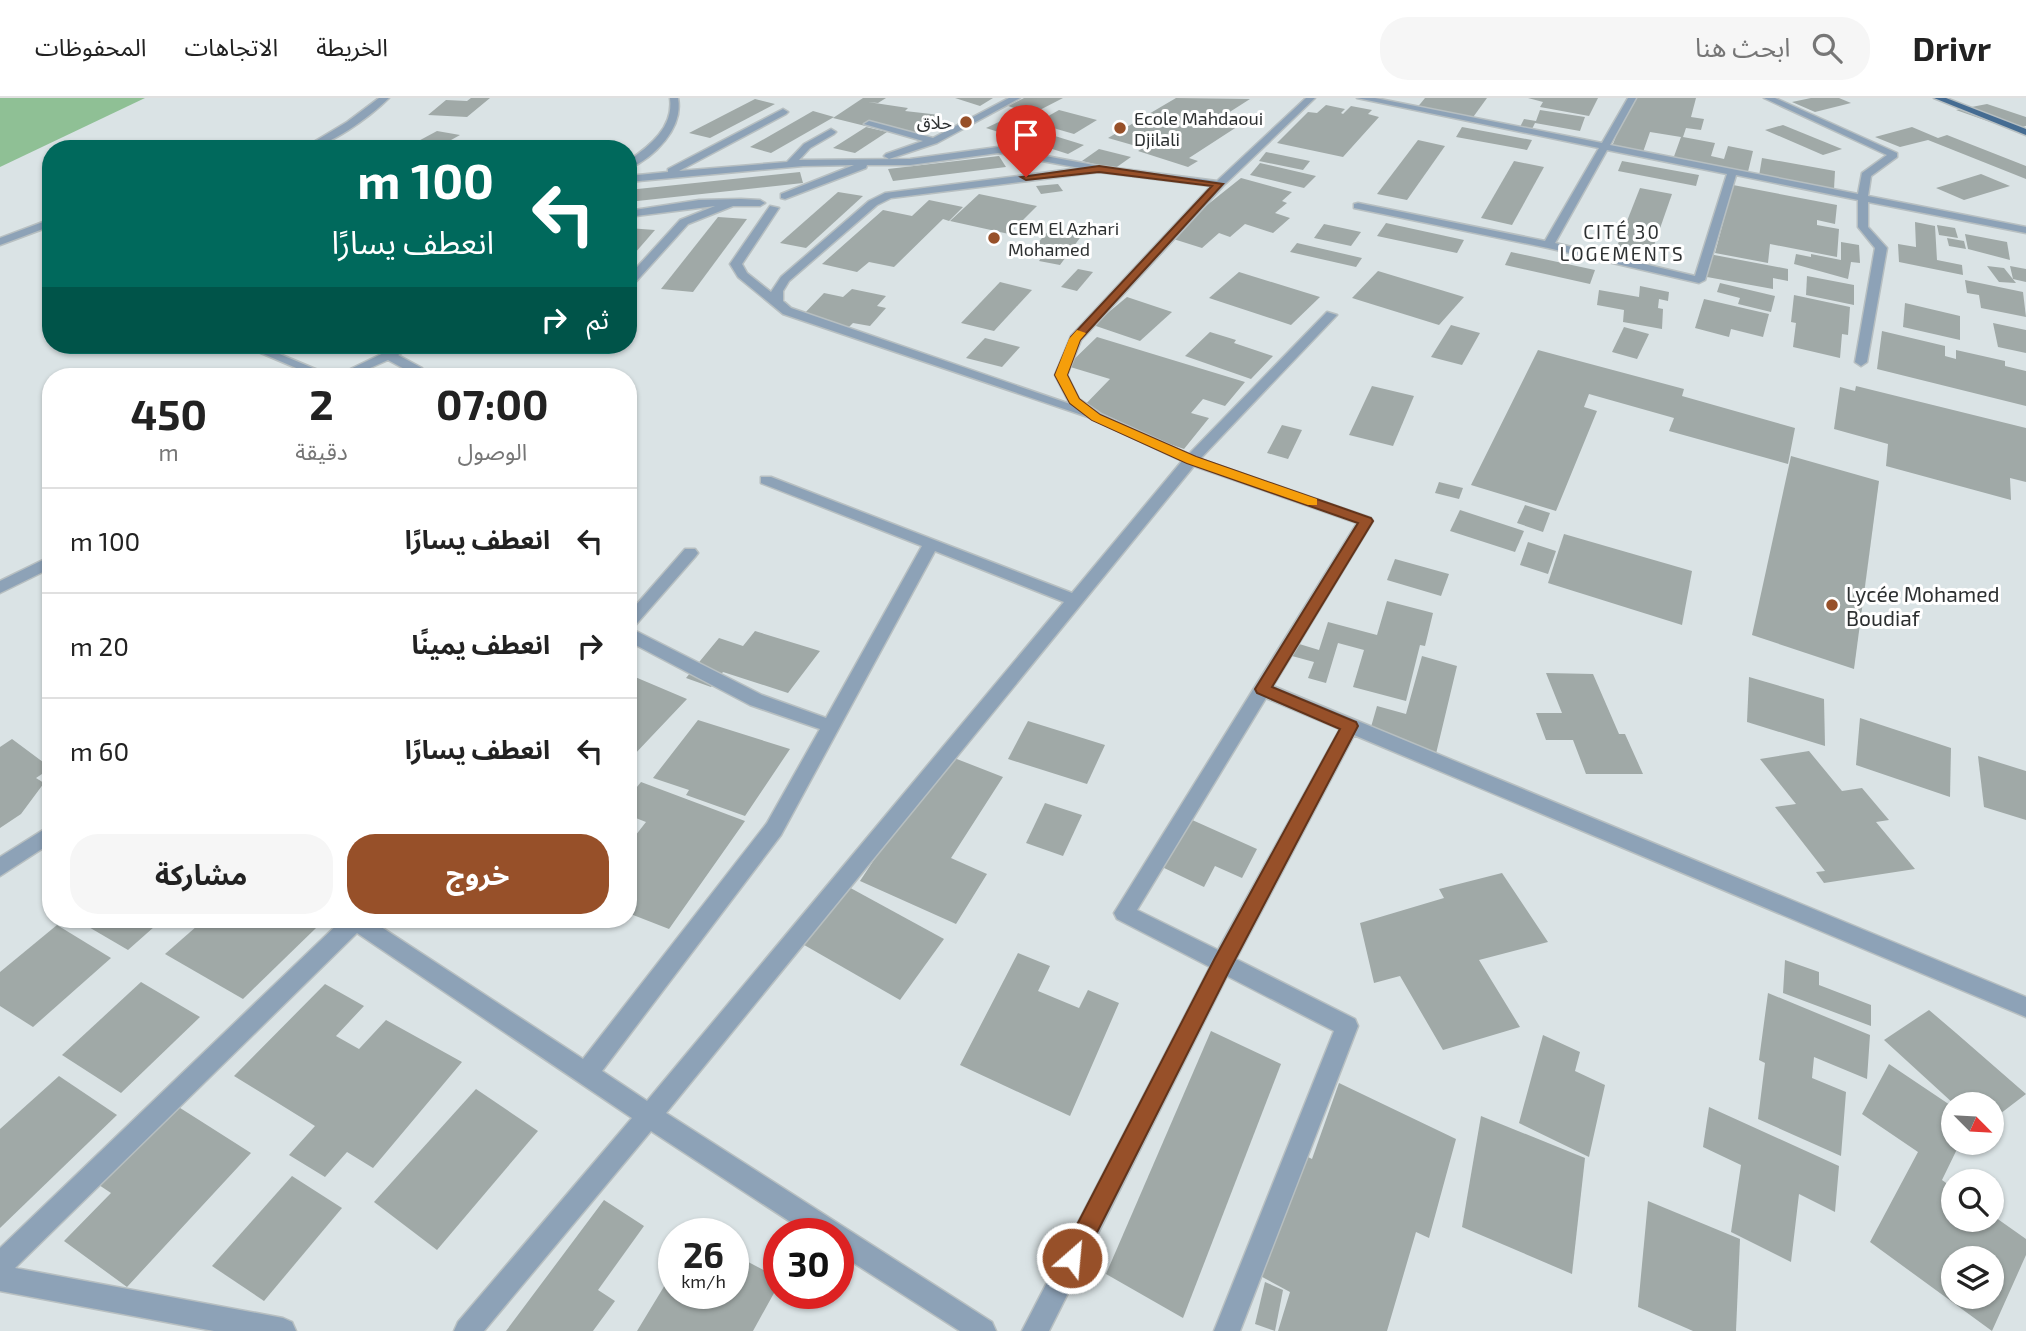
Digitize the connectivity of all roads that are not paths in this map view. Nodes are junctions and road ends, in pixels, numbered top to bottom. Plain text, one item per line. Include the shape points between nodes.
1 (385, 98) edge
2 (674, 98) edge
3 (1016, 98) edge
4 (1311, 98) edge
5 (1361, 98) edge
6 (1419, 98) edge
7 (1632, 98) edge
8 (1768, 98) edge
9 (1938, 98) edge
10 (1411, 108) junction
11 (783, 112) dead end
12 (869, 124) dead end
13 (831, 132) dead end
14 (2026, 132) edge
15 (322, 140) edge
16 (934, 141) junction
17 (1604, 146) junction
18 (998, 150) junction
19 (637, 159) edge
20 (872, 162) junction
21 (790, 164) junction
22 (1099, 169) junction
23 (1732, 172) junction
24 (663, 176) junction
25 (637, 178) edge
26 (1219, 184) junction
27 (785, 196) junction
28 (767, 198) junction
29 (1863, 198) junction
30 (737, 201) junction
31 (1358, 206) dead end
32 (774, 208) junction
33 (637, 213) edge
34 (42, 225) edge
35 (2026, 230) edge
36 (0, 242) edge
37 (1548, 245) junction
38 (637, 274) edge
39 (777, 302) junction
40 (1331, 314) dead end
41 (271, 354) edge
42 (381, 354) edge
43 (388, 354) edge
44 (1861, 362) dead end
45 (306, 368) edge
46 (356, 368) edge
47 (412, 368) edge
48 (1096, 417) junction
49 (1191, 460) junction
50 (766, 480) dead end
51 (931, 544) junction
52 (690, 553) dead end
53 (42, 566) edge
54 (0, 588) edge
55 (1076, 601) junction
56 (637, 615) edge
57 (637, 639) edge
58 (1262, 689) junction
59 (830, 726) junction
60 (1350, 726) junction
61 (42, 839) edge
62 (0, 868) edge
63 (346, 928) edge
64 (366, 928) edge
65 (1222, 964) junction
66 (2026, 1007) edge
67 (586, 1074) junction
68 (649, 1116) junction
69 (807, 1218) edge
70 (854, 1248) edge
71 (0, 1265) edge
72 (0, 1278) edge
73 (283, 1331) edge
74 (467, 1331) edge
75 (983, 1331) edge
76 (1035, 1331) edge
77 (1227, 1331) edge

1 - 15 street
2 - 19 street via 673,123
3 - 16 street
4 - 26 street
5 - 10 street
6 - 10 street
7 - 17 street
8 - 29 street via 1894,155 1866,175
9 - 14 main road
10 - 17 street
11 - 24 street
12 - 16 street
13 - 21 street via 807,146
16 - 18 street
16 - 20 street
17 - 23 street
17 - 37 street
18 - 20 street via 910,162
18 - 22 street
20 - 21 street
20 - 27 street
21 - 24 street
22 - 26 street
22 - 39 street via 889,195 785,279 777,291
23 - 29 street
23 - 37 street via 1699,280
24 - 25 street
26 - 48 street via 1074,339 1061,375 1074,401
27 - 28 street
27 - 32 street via 788,204
28 - 30 street
28 - 32 street via 764,207
29 - 35 street
29 - 44 street via 1863,227 1881,248
30 - 33 street
30 - 38 street via 684,222
31 - 37 street
32 - 39 street via 736,264 742,275
34 - 36 street
39 - 48 street via 787,311
40 - 49 street
41 - 45 street
42 - 46 street
43 - 47 street
48 - 49 street
49 - 55 street
49 - 58 street via 1366,521
50 - 51 street
51 - 55 street
51 - 59 street
52 - 56 street
53 - 54 street
55 - 68 street
57 - 59 street via 756,701
58 - 60 street
58 - 65 street via 1124,913
59 - 67 street via 774,829
60 - 65 street
60 - 66 street
61 - 62 street
63 - 71 street
64 - 67 street
65 - 76 street
65 - 77 street via 1347,1026
67 - 68 street
68 - 69 street
68 - 74 street
70 - 75 street
72 - 73 street

